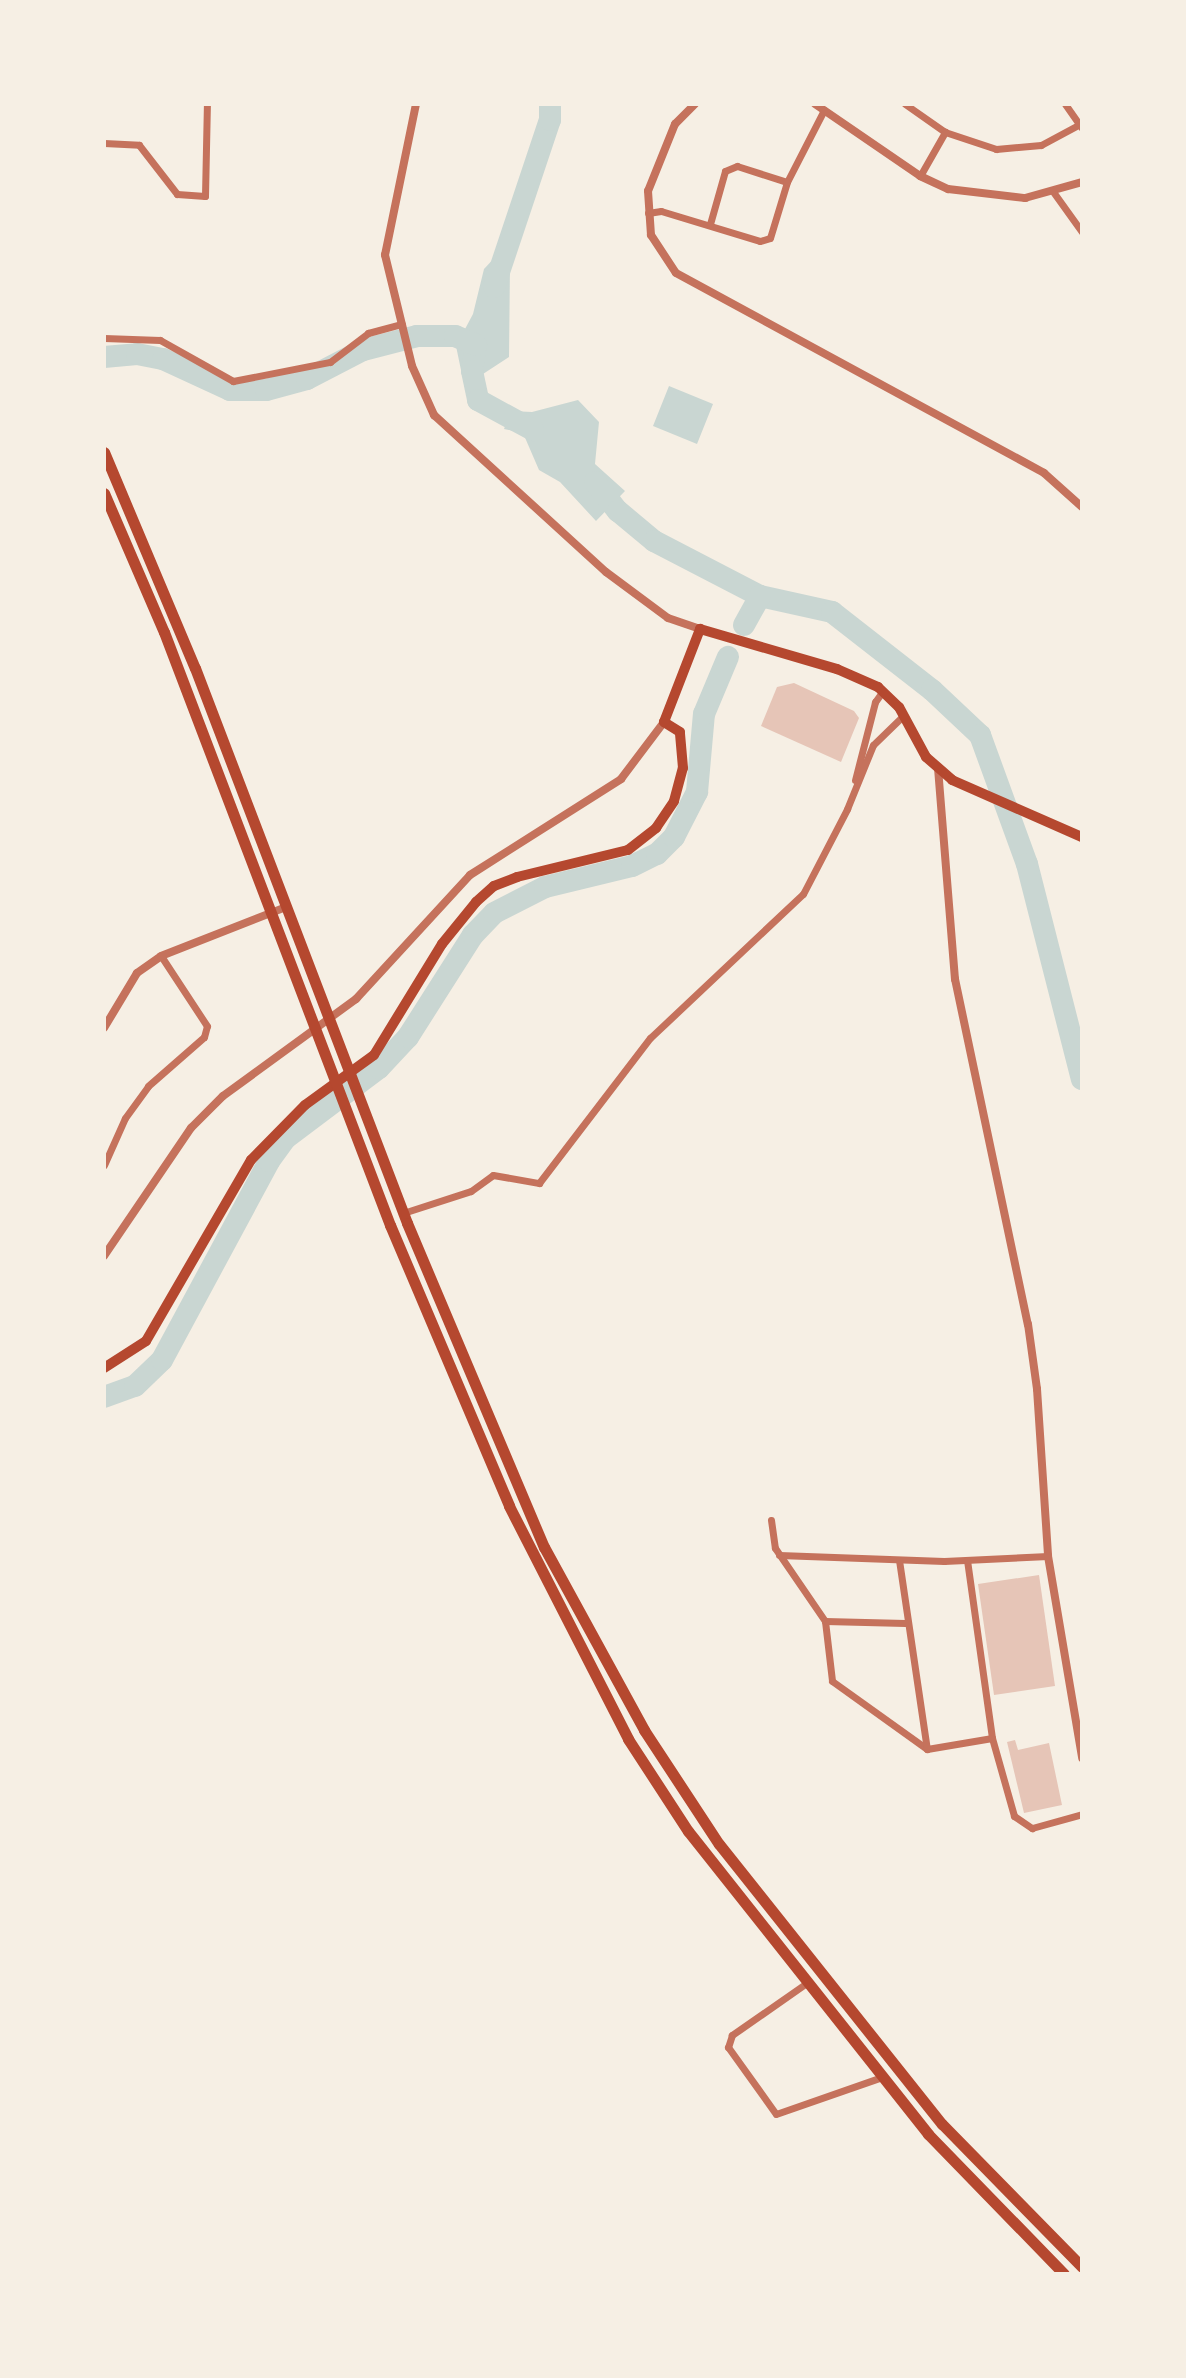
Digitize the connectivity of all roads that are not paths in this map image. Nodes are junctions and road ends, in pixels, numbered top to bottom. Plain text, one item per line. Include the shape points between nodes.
1 (207, 104) edge
2 (416, 104) edge
3 (695, 104) edge
4 (815, 104) edge
5 (1065, 104) edge
6 (907, 105) edge
7 (824, 110) junction
8 (1081, 125) edge
9 (945, 132) junction
10 (104, 143) edge
11 (920, 176) junction
12 (787, 182) junction
13 (1082, 182) edge
14 (1054, 193) junction
15 (648, 213) junction
16 (710, 224) junction
17 (1082, 232) edge
18 (403, 329) junction
19 (104, 338) edge
20 (104, 452) edge
21 (104, 493) edge
22 (1082, 507) edge
23 (700, 629) junction
24 (882, 692) junction
25 (904, 715) junction
26 (664, 722) junction
27 (938, 768) junction
28 (847, 809) junction
29 (1078, 835) edge
30 (286, 907) junction
31 (270, 913) junction
32 (161, 956) junction
33 (104, 1028) edge
34 (104, 1165) edge
35 (405, 1218) junction
36 (104, 1256) edge
37 (104, 1368) edge
38 (771, 1520) dead end
39 (779, 1555) junction
40 (1048, 1556) junction
41 (899, 1560) junction
42 (967, 1560) junction
43 (825, 1621) junction
44 (905, 1623) junction
45 (992, 1738) junction
46 (927, 1749) junction
47 (1082, 1758) edge
48 (1082, 1814) edge
49 (808, 1982) junction
50 (882, 2077) junction
51 (1080, 2267) edge
52 (1064, 2274) edge

1 - 10 street via 205,196 177,194 139,145
2 - 18 street via 385,255
3 - 15 street via 675,124 658,158
4 - 7 street
5 - 8 street
6 - 9 street
7 - 11 street
7 - 12 street
8 - 9 street via 1021,149 996,149
9 - 11 street
11 - 14 street via 948,189 1000,199
12 - 16 street via 737,166 725,171
12 - 16 street via 770,238 760,241
13 - 14 street
14 - 17 street
15 - 16 street via 661,211
15 - 22 street via 661,254 697,289 1044,473
18 - 19 street via 368,333 330,362 233,381 160,340
18 - 23 street via 434,415 606,572 668,618
20 - 30 main road
21 - 31 main road via 164,632
23 - 24 main road via 837,669
23 - 26 main road
24 - 25 main road
24 - 28 street
25 - 27 main road
25 - 28 street via 873,745
26 - 36 street via 621,779 470,875 356,999 223,1096 191,1128
26 - 37 main road via 680,732 683,768 674,801 656,828 628,850 517,877 494,886 476,902 442,944 374,1055 305,1105 251,1160 146,1341
27 - 29 main road via 952,780
27 - 40 street via 955,979 1037,1389
28 - 35 street via 803,894 650,1038 539,1183 493,1175 471,1191
30 - 31 street
30 - 35 main road
31 - 32 street
31 - 49 main road via 390,1225 509,1506 628,1739 688,1831
32 - 33 street via 137,973
32 - 34 street via 207,1026 204,1037 148,1086 125,1118
35 - 51 main road via 544,1547 644,1730 719,1844 942,2124
38 - 39 street
39 - 41 street
39 - 43 street
40 - 42 street
40 - 47 street
41 - 42 street
41 - 44 street
42 - 45 street
43 - 44 street
43 - 46 street via 832,1681
44 - 46 street
45 - 46 street
45 - 48 street via 1014,1816 1032,1828
49 - 50 main road
49 - 50 street via 732,2035 728,2047 776,2114
50 - 52 main road via 979,2191

